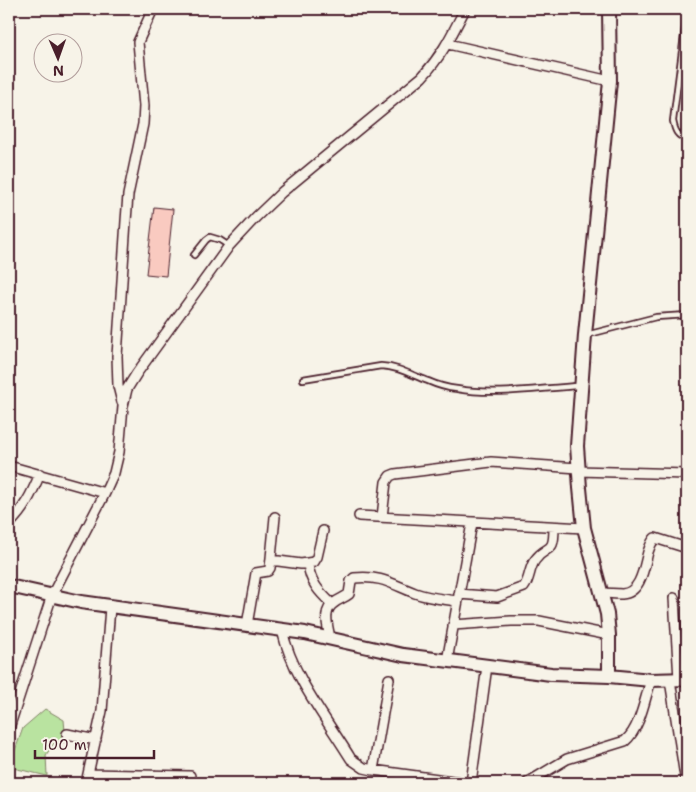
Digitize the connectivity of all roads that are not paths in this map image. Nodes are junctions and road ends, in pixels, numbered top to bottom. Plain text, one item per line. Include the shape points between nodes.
1 (153, 9) edge
2 (465, 9) edge
3 (609, 9) edge
4 (687, 12) edge
5 (448, 44) junction
6 (684, 58) edge
7 (610, 81) junction
8 (687, 139) edge
9 (229, 246) junction
10 (194, 255) dead end
11 (687, 315) edge
12 (585, 335) junction
13 (303, 379) dead end
14 (581, 386) junction
15 (122, 406) junction
16 (9, 466) edge
17 (578, 470) junction
18 (40, 474) junction
19 (687, 474) edge
20 (105, 493) junction
21 (359, 516) dead end
22 (275, 517) dead end
23 (382, 517) junction
24 (472, 523) junction
25 (9, 524) edge
26 (554, 527) junction
27 (584, 528) junction
28 (323, 531) dead end
29 (687, 548) edge
30 (271, 560) junction
31 (308, 564) junction
32 (9, 586) edge
33 (602, 593) junction
34 (52, 596) junction
35 (458, 598) junction
36 (674, 598) dead end
37 (332, 604) junction
38 (110, 607) junction
39 (247, 625) junction
40 (453, 625) junction
41 (282, 630) junction
42 (609, 636) junction
43 (330, 638) junction
44 (447, 660) junction
45 (488, 666) junction
46 (609, 676) junction
47 (389, 679) dead end
48 (679, 679) edge
49 (651, 680) junction
50 (9, 728) edge
51 (67, 734) dead end
52 (96, 740) junction
53 (373, 770) junction
54 (88, 774) junction
55 (86, 783) edge
56 (191, 783) edge
57 (467, 783) edge
58 (471, 783) edge
59 (528, 783) edge
60 (686, 783) edge

1 - 15 street via 138,42 144,106 128,196 120,299 117,372
2 - 5 street
3 - 7 main road
4 - 6 lane
5 - 7 street
5 - 9 street via 422,77 282,192
6 - 8 lane via 673,121 674,131
7 - 12 main road
9 - 10 lane via 210,237
9 - 15 street via 137,373 126,390
11 - 12 lane via 656,317
12 - 14 main road
13 - 14 lane via 381,366 405,370 428,382 470,391
14 - 17 main road
15 - 20 street via 119,452
16 - 18 street
17 - 19 street
17 - 23 street via 490,462 403,472 387,479
17 - 27 main road
18 - 20 street
18 - 25 street via 27,503
20 - 34 street
21 - 23 street
22 - 30 street
23 - 24 street
24 - 26 street
24 - 35 street
26 - 27 street
26 - 35 street via 553,544 535,560 524,587 497,597
27 - 33 main road
28 - 31 street via 318,557
29 - 33 street via 655,538 636,586 622,594
30 - 31 street
30 - 39 street via 268,571 256,573
31 - 37 street via 314,585
32 - 34 main road
33 - 42 main road
34 - 38 main road
34 - 50 street
35 - 37 street via 414,592 389,581 362,577 354,578 349,594
35 - 40 street
36 - 48 street
37 - 43 street via 326,616
38 - 39 main road
38 - 52 street via 102,710
39 - 41 main road
40 - 42 street via 539,621
40 - 44 street
41 - 43 main road
41 - 53 street via 295,669 352,759
42 - 46 main road
43 - 44 main road via 403,655
44 - 45 main road
45 - 46 main road via 551,674
45 - 58 street
46 - 49 main road
47 - 53 street
48 - 49 main road
48 - 60 street
49 - 59 street via 631,736 625,741 558,763
51 - 52 street
52 - 54 street
53 - 57 street
54 - 55 street
54 - 56 street via 190,776

